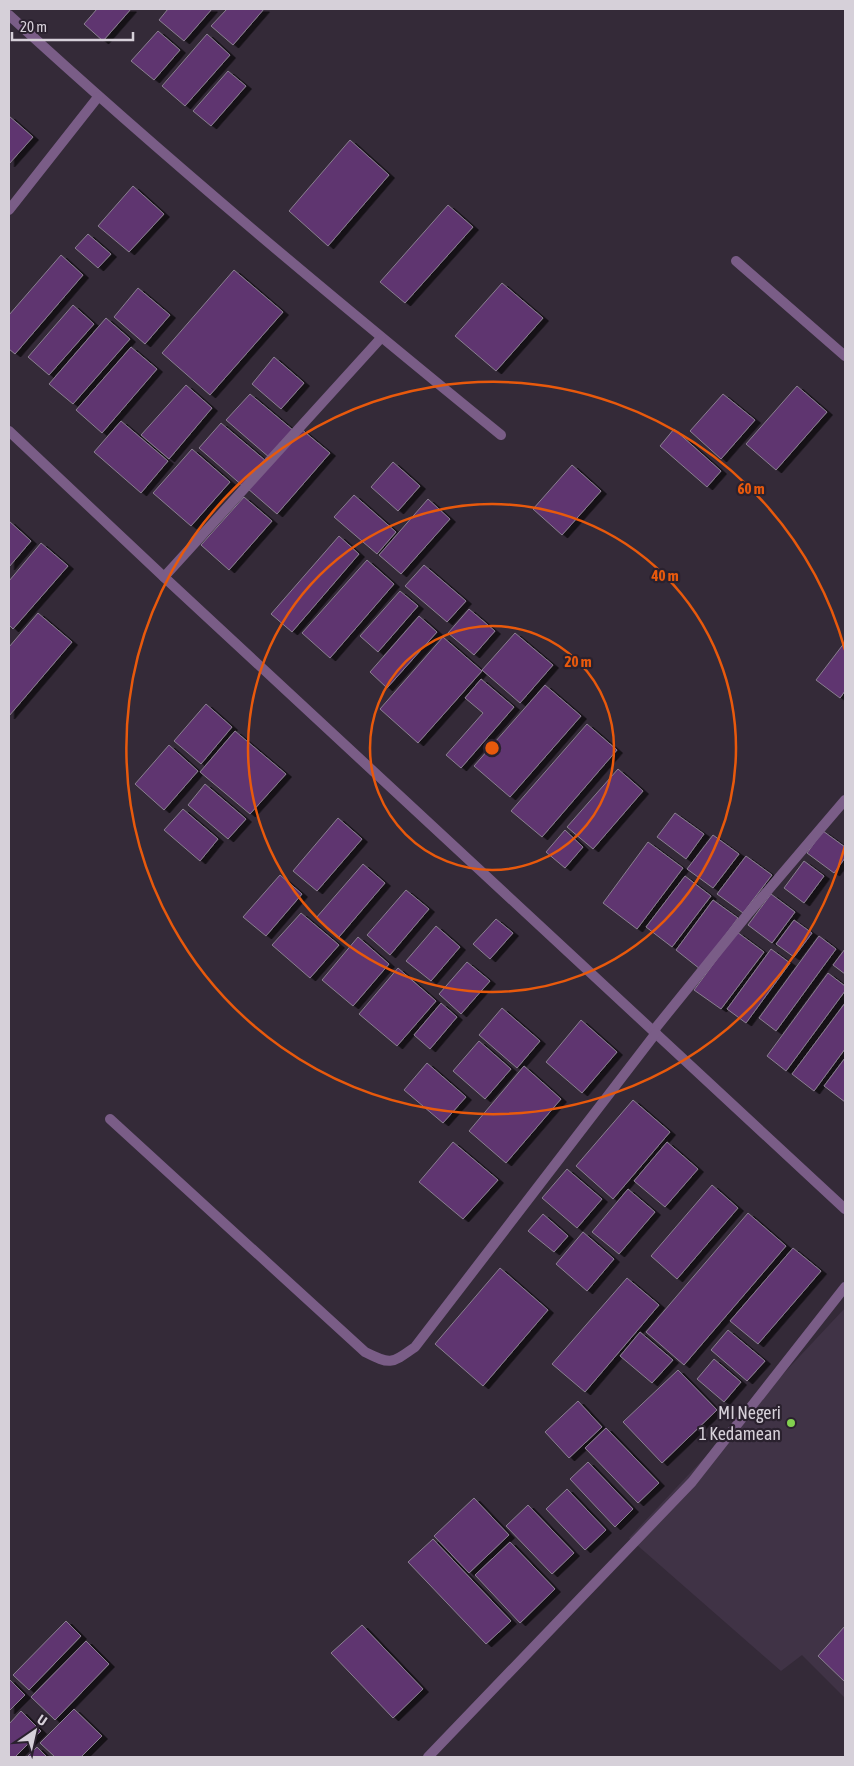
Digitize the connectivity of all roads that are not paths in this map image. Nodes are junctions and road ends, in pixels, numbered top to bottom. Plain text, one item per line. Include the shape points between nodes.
1 (9, 15) edge
2 (98, 97) junction
3 (9, 210) edge
4 (736, 261) dead end
5 (381, 338) junction
6 (845, 356) edge
7 (9, 430) edge
8 (501, 436) dead end
9 (164, 577) junction
10 (845, 800) edge
11 (655, 1032) junction
12 (110, 1119) dead end
13 (845, 1209) edge
14 (845, 1287) edge
15 (428, 1757) edge

1 - 2 street
2 - 3 street
2 - 5 street
4 - 6 street
5 - 8 street
5 - 9 street
7 - 9 street
9 - 11 street
10 - 11 street via 753,908
11 - 12 street via 415,1347 395,1361 384,1361 365,1352
11 - 13 street
14 - 15 street via 692,1482

